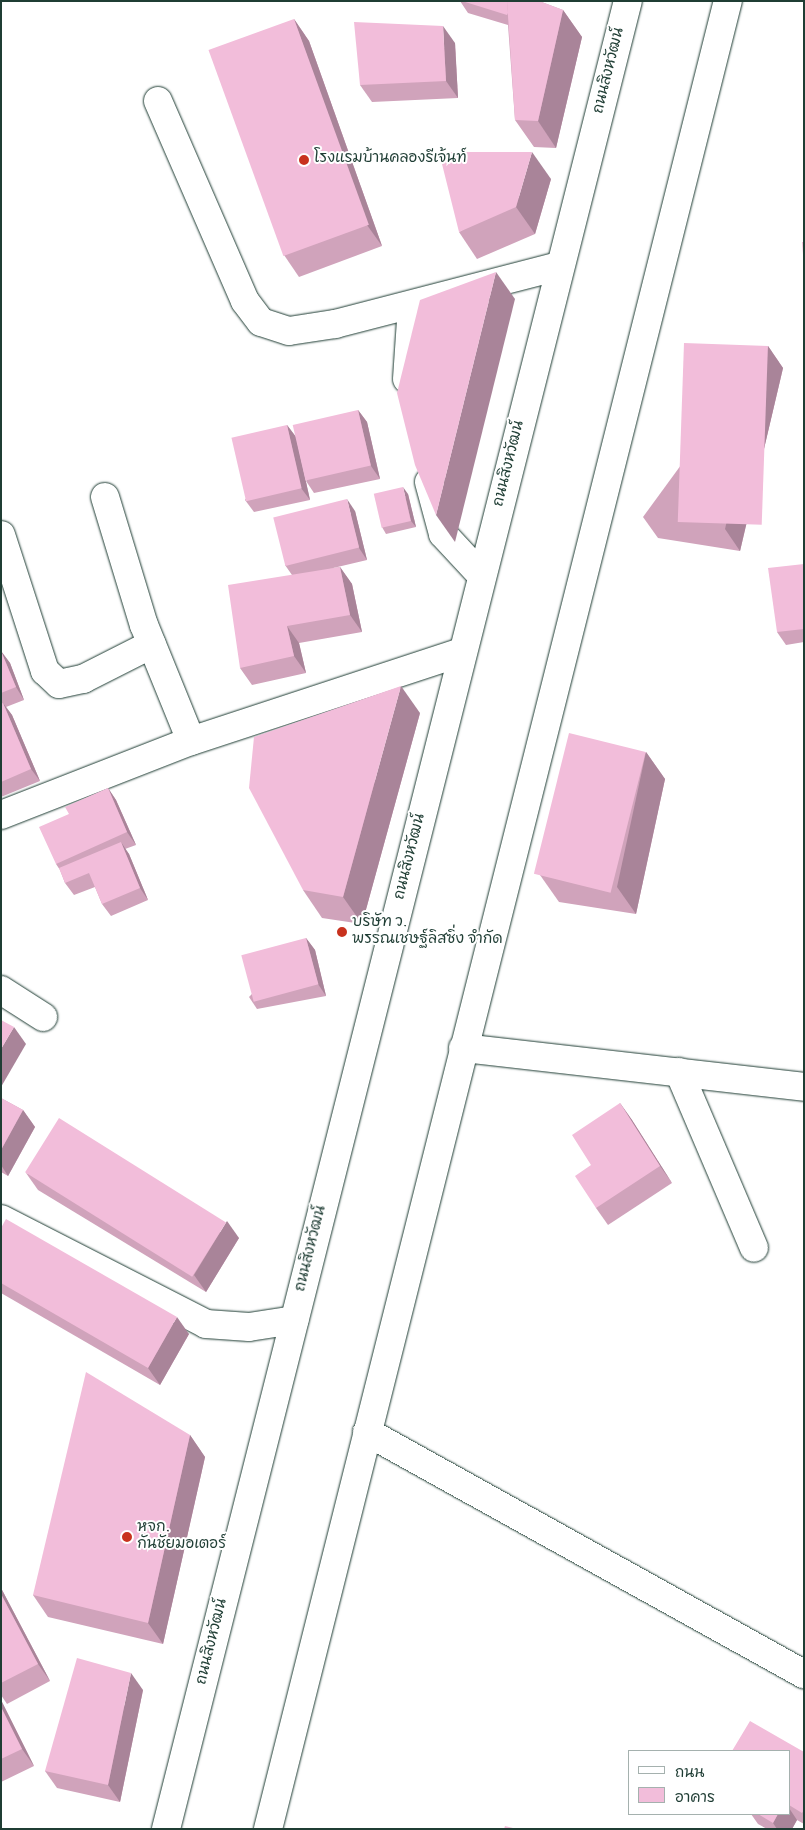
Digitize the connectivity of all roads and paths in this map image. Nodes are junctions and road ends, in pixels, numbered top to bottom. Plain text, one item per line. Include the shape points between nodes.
1 (628, 1) edge
2 (728, 1) edge
3 (158, 101) dead end
4 (560, 266) junction
5 (412, 306) junction
6 (411, 403) edge
7 (424, 462) edge
8 (105, 498) dead end
9 (1, 535) edge
10 (482, 576) junction
11 (152, 644) junction
12 (462, 652) junction
13 (191, 741) junction
14 (1, 815) edge
15 (1, 990) edge
16 (43, 1017) dead end
17 (464, 1048) junction
18 (679, 1072) junction
19 (804, 1087) edge
20 (1, 1219) edge
21 (754, 1248) dead end
22 (294, 1320) junction
23 (367, 1432) junction
24 (804, 1674) edge
25 (166, 1829) edge
26 (268, 1829) edge

1 - 4 main road, ถนนสิงหวัฒน์
2 - 17 main road
3 - 5 main road via 245,301 261,322 289,331
4 - 5 main road
4 - 10 main road, ถนนสิงหวัฒน์
5 - 6 main road via 407,384
7 - 10 main road via 443,534
8 - 11 main road
9 - 11 main road via 45,671 59,684 83,679
10 - 12 main road, ถนนสิงหวัฒน์
11 - 13 main road
12 - 13 main road
12 - 22 main road, ถนนสิงหวัฒน์
13 - 14 main road
15 - 16 main road
17 - 18 main road
17 - 23 main road
18 - 19 main road
18 - 21 main road
20 - 22 main road via 206,1324 249,1327
22 - 25 main road, ถนนสิงหวัฒน์
23 - 24 main road
23 - 26 main road

